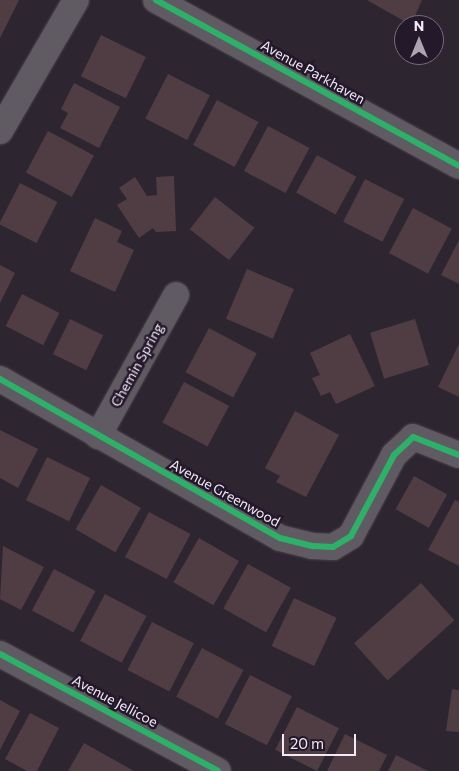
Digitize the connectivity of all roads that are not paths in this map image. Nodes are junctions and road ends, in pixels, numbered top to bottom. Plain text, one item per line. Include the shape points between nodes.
1 (76, 0) edge
2 (156, 0) edge
3 (0, 131) edge
4 (459, 166) edge
5 (176, 295) dead end
6 (0, 379) edge
7 (98, 436) junction
8 (459, 455) edge
9 (0, 654) edge
10 (218, 771) edge

1 - 3 street
2 - 4 street, Avenue Parkhaven
5 - 7 street, Chemin Spring
6 - 7 street, Avenue Greenwood
7 - 8 street, Avenue Greenwood via 280,538 313,546 332,547 352,536 394,455 413,437
9 - 10 street, Avenue Jellicoe

